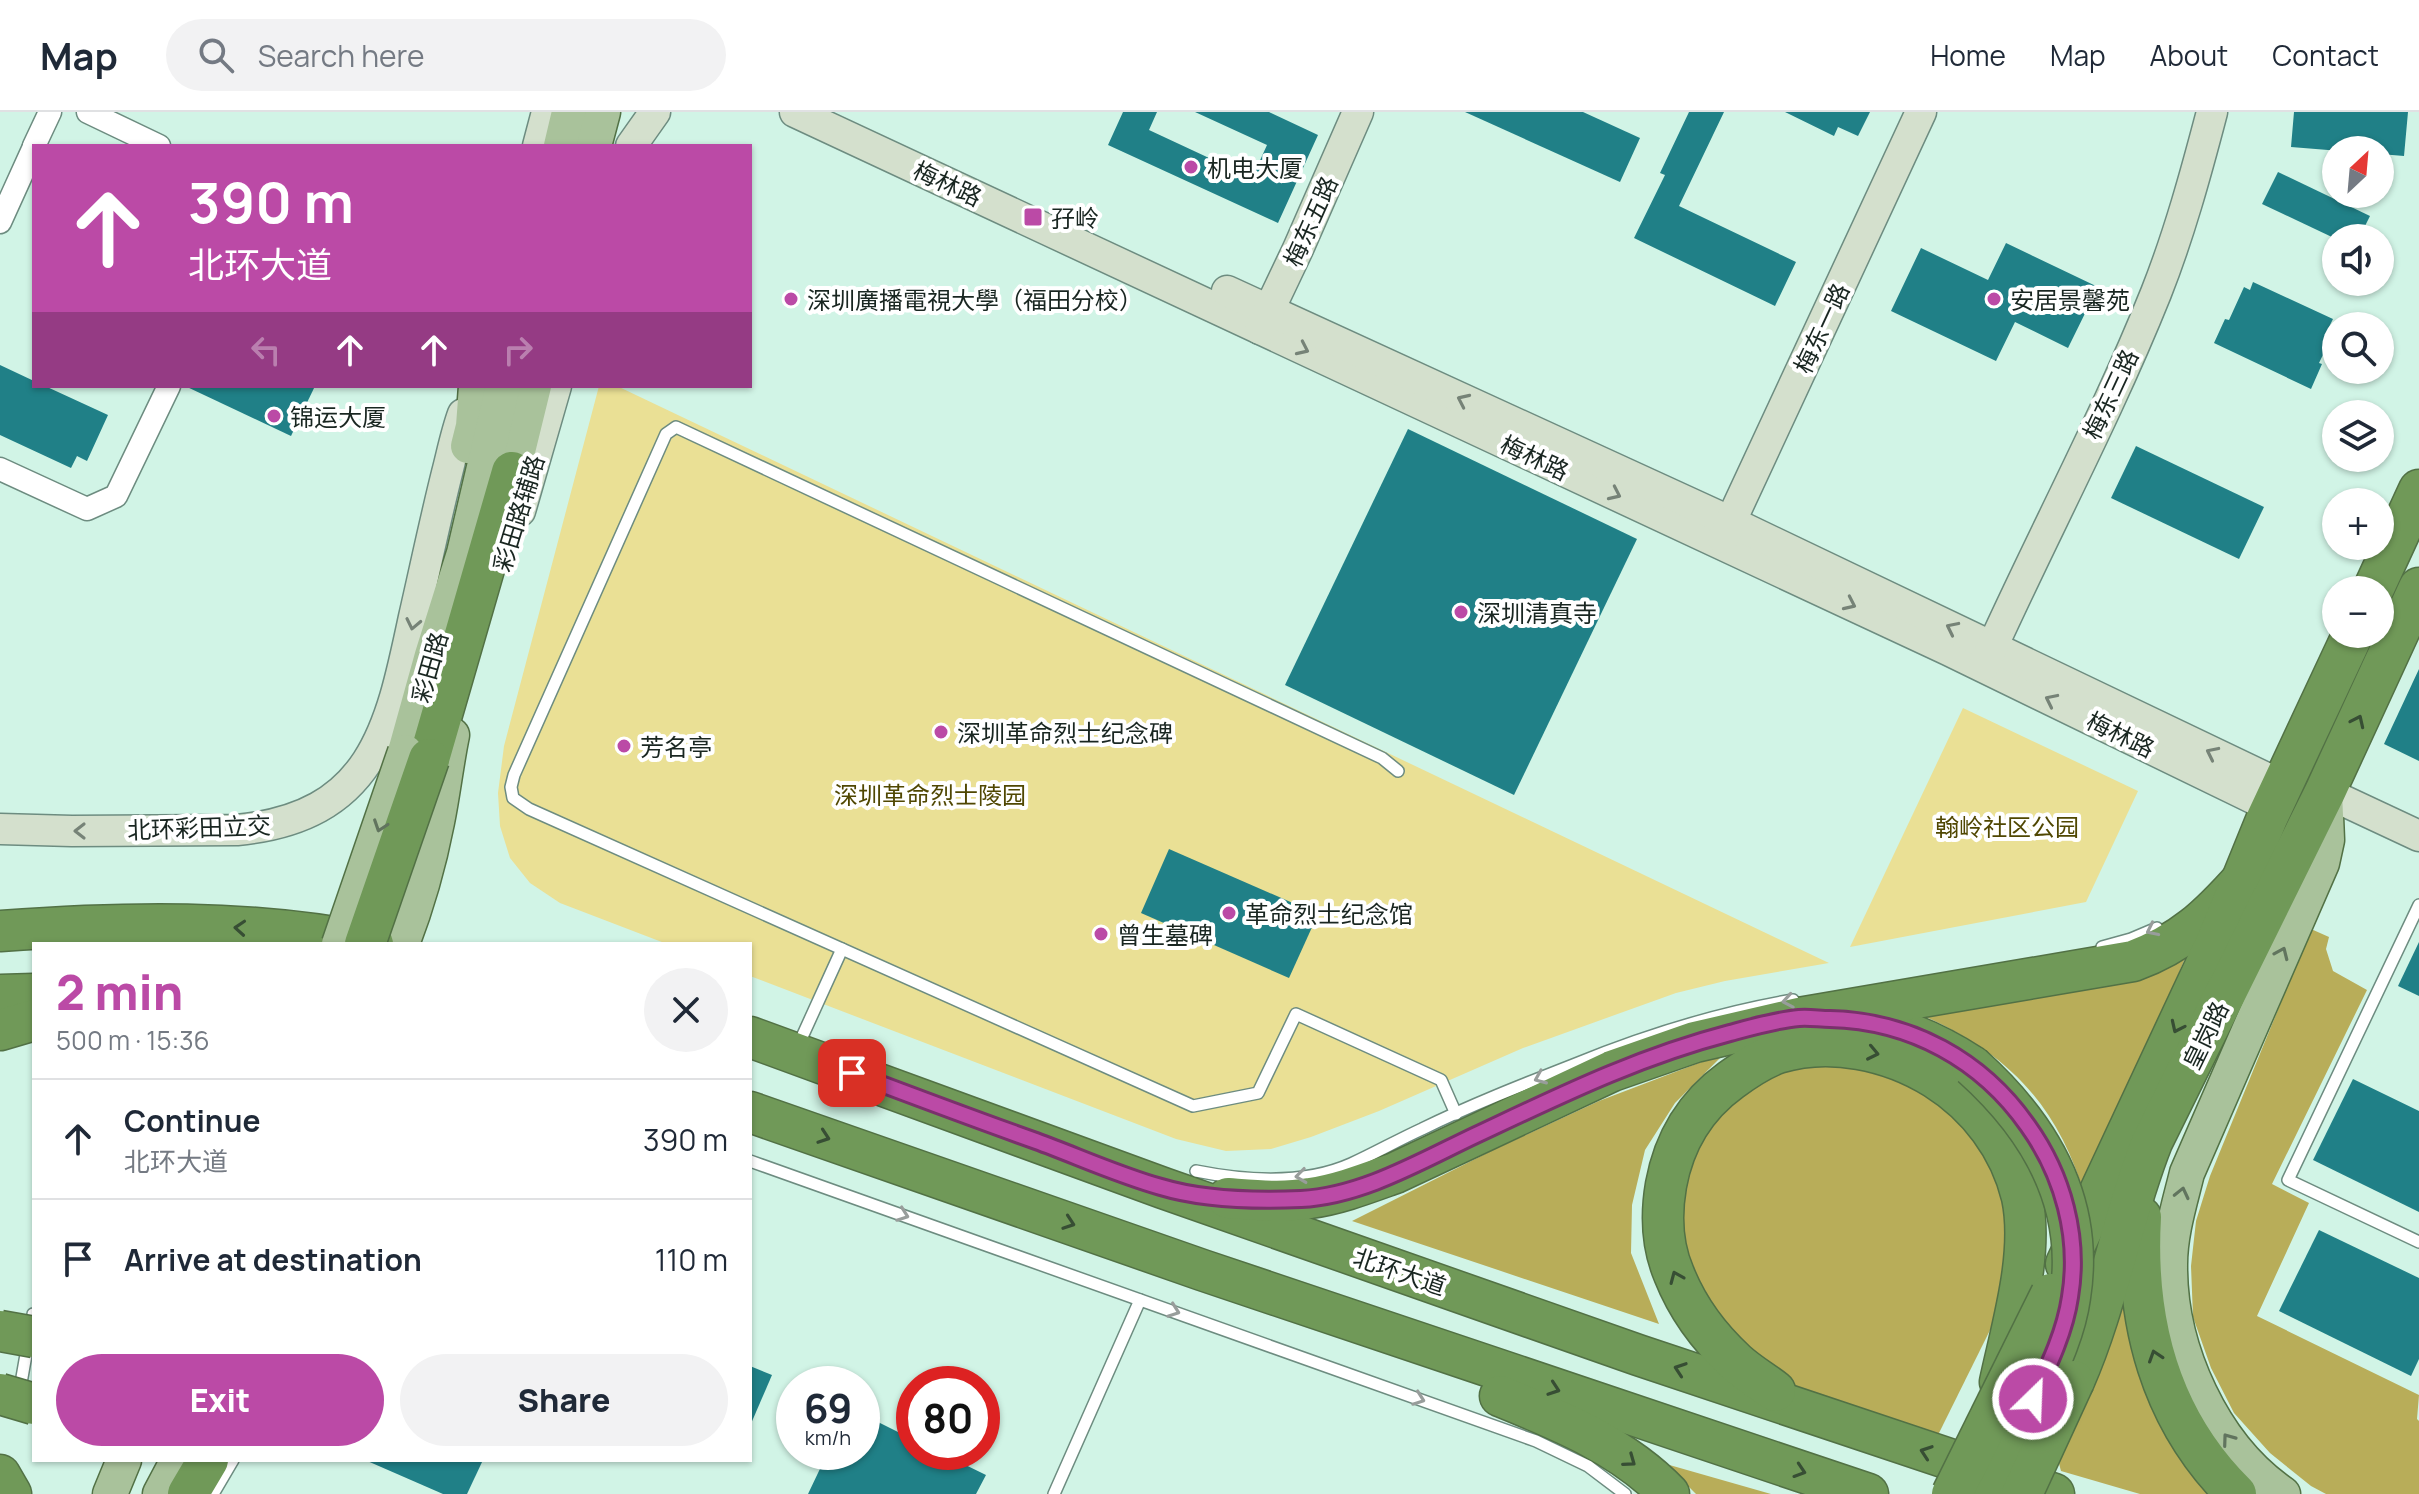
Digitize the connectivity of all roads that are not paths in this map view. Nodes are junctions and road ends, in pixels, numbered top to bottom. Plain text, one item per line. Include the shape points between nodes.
1 (50, 112) edge
2 (88, 112) edge
3 (547, 112) edge
4 (569, 112) edge
5 (603, 112) edge
6 (631, 112) edge
7 (655, 112) edge
8 (795, 112) edge
9 (1358, 112) edge
10 (1921, 112) edge
11 (2212, 112) edge
12 (835, 116) edge
13 (35, 144) edge
14 (155, 144) edge
15 (539, 144) edge
16 (561, 144) edge
17 (595, 144) edge
18 (623, 144) edge
19 (632, 144) edge
20 (32, 150) edge
21 (0, 222) edge
22 (1264, 320) junction
23 (168, 388) edge
24 (474, 388) edge
25 (475, 388) edge
26 (503, 388) edge
27 (533, 388) edge
28 (555, 388) edge
29 (0, 469) edge
30 (512, 472) junction
31 (2419, 490) edge
32 (1726, 533) junction
33 (2379, 576) edge
34 (2419, 588) edge
35 (477, 638) junction
36 (2346, 648) edge
37 (432, 655) junction
38 (1987, 657) junction
39 (427, 759) junction
40 (1398, 771) dead end
41 (2325, 792) junction
42 (2274, 804) junction
43 (0, 829) edge
44 (2419, 836) edge
45 (2240, 867) junction
46 (2419, 905) edge
47 (2165, 924) dead end
48 (0, 931) edge
49 (340, 942) edge
50 (363, 942) edge
51 (366, 942) edge
52 (403, 942) edge
53 (2094, 948) dead end
54 (842, 949) junction
55 (32, 994) edge
56 (0, 995) edge
57 (1805, 1007) junction
58 (32, 1021) edge
59 (0, 1030) edge
60 (752, 1038) edge
61 (796, 1053) junction
62 (752, 1113) edge
63 (1456, 1114) junction
64 (2152, 1142) junction
65 (752, 1162) edge
66 (1180, 1179) junction
67 (2419, 1242) edge
68 (1202, 1270) junction
69 (2037, 1282) junction
70 (1140, 1300) junction
71 (20, 1339) edge
72 (18, 1393) edge
73 (1805, 1411) junction
74 (123, 1462) edge
75 (177, 1462) edge
76 (207, 1462) edge
77 (232, 1462) edge
78 (0, 1475) edge
79 (11, 1494) edge
80 (110, 1494) edge
81 (160, 1494) edge
82 (188, 1494) edge
83 (213, 1494) edge
84 (1054, 1494) edge
85 (1625, 1494) edge
86 (1669, 1494) edge
87 (1868, 1494) edge
88 (1952, 1494) edge
89 (1989, 1494) edge
90 (2022, 1494) edge
91 (2054, 1494) edge
92 (2236, 1494) edge
93 (2283, 1494) edge

1 - 13 street
2 - 14 street
3 - 15 main road
4 - 16 main road
5 - 17 main road
6 - 18 main road
7 - 19 main road
8 - 12 main road, 梅林路
9 - 22 main road, 梅东五路
10 - 32 main road, 梅东一路
11 - 38 main road, 梅东三路 via 2151,304
12 - 22 main road, 梅林路
20 - 21 street
22 - 32 main road, 梅林路
23 - 29 street via 116,496 87,509
24 -> 43 main road, 北环彩田立交 via 460,422 401,683 386,728 356,777 299,818 259,828
25 - 37 main road via 473,426 445,543
26 - 37 main road, 彩田路 via 464,553
27 - 30 main road, 彩田路
28 - 35 main road, 彩田路辅路
30 - 35 main road, 彩田路
30 - 39 highway
31 - 33 highway
32 - 38 main road, 梅林路
41 -> 34 highway, 皇岗路
35 - 39 main road, 彩田路
36 - 42 highway, 皇岗路
37 - 39 main road, 彩田路
42 -> 38 main road, 梅林路
39 -> 49 main road, 彩田路, bridge
39 - 51 highway, bridge
39 - 52 main road, 彩田路 via 438,822
40 - 54 lane via 1382,758 676,427 666,434 537,722 514,775 513,798
41 - 44 main road
41 - 64 highway, 皇岗路
93 -> 41 main road via 2252,1469 2208,1410 2175,1314 2170,1264 2187,1173 2325,853
42 - 45 highway, 皇岗路
45 - 57 highway via 2211,915 2162,949 2133,961
45 -> 69 highway, 皇岗路 via 2217,941
46 - 67 lane via 2288,1180
47 -> 53 lane
50 -> 48 highway via 181,925
54 - 61 lane
54 - 63 lane via 1193,1106 1258,1093 1296,1014 1441,1080
55 - 56 highway
57 -> 63 lane via 1707,1018 1661,1031
57 - 66 highway via 1652,1056 1395,1173 1340,1192 1307,1199 1216,1197
57 - 89 highway, bridge via 1916,1035 1972,1066 2020,1114 2062,1193 2071,1227 2070,1299 2059,1338
58 - 59 highway
60 - 61 highway, 北环大道
61 - 66 highway, 北环大道
62 -> 68 highway
63 -> 66 lane via 1327,1172 1300,1178
64 - 90 highway, 皇岗路, bridge via 2094,1330
92 -> 64 highway via 2185,1428 2147,1334 2140,1238
65 -> 70 lane
73 -> 66 highway, 北环大道
68 -> 86 highway via 1307,1320 1549,1416 1609,1446
68 -> 87 highway
73 -> 69 highway via 1737,1363 1714,1338 1678,1284 1664,1238 1663,1202 1679,1140 1694,1115 1751,1065 1812,1046 1849,1047 1916,1066 1950,1088 1976,1111 2011,1164
69 - 88 highway, 皇岗路, bridge via 1994,1405
70 - 84 lane
70 -> 85 lane via 1536,1441 1588,1466
71 - 72 lane
91 -> 73 highway, 北环大道
74 - 80 main road
75 - 81 main road
76 - 82 highway
77 - 83 lane
78 - 79 highway

